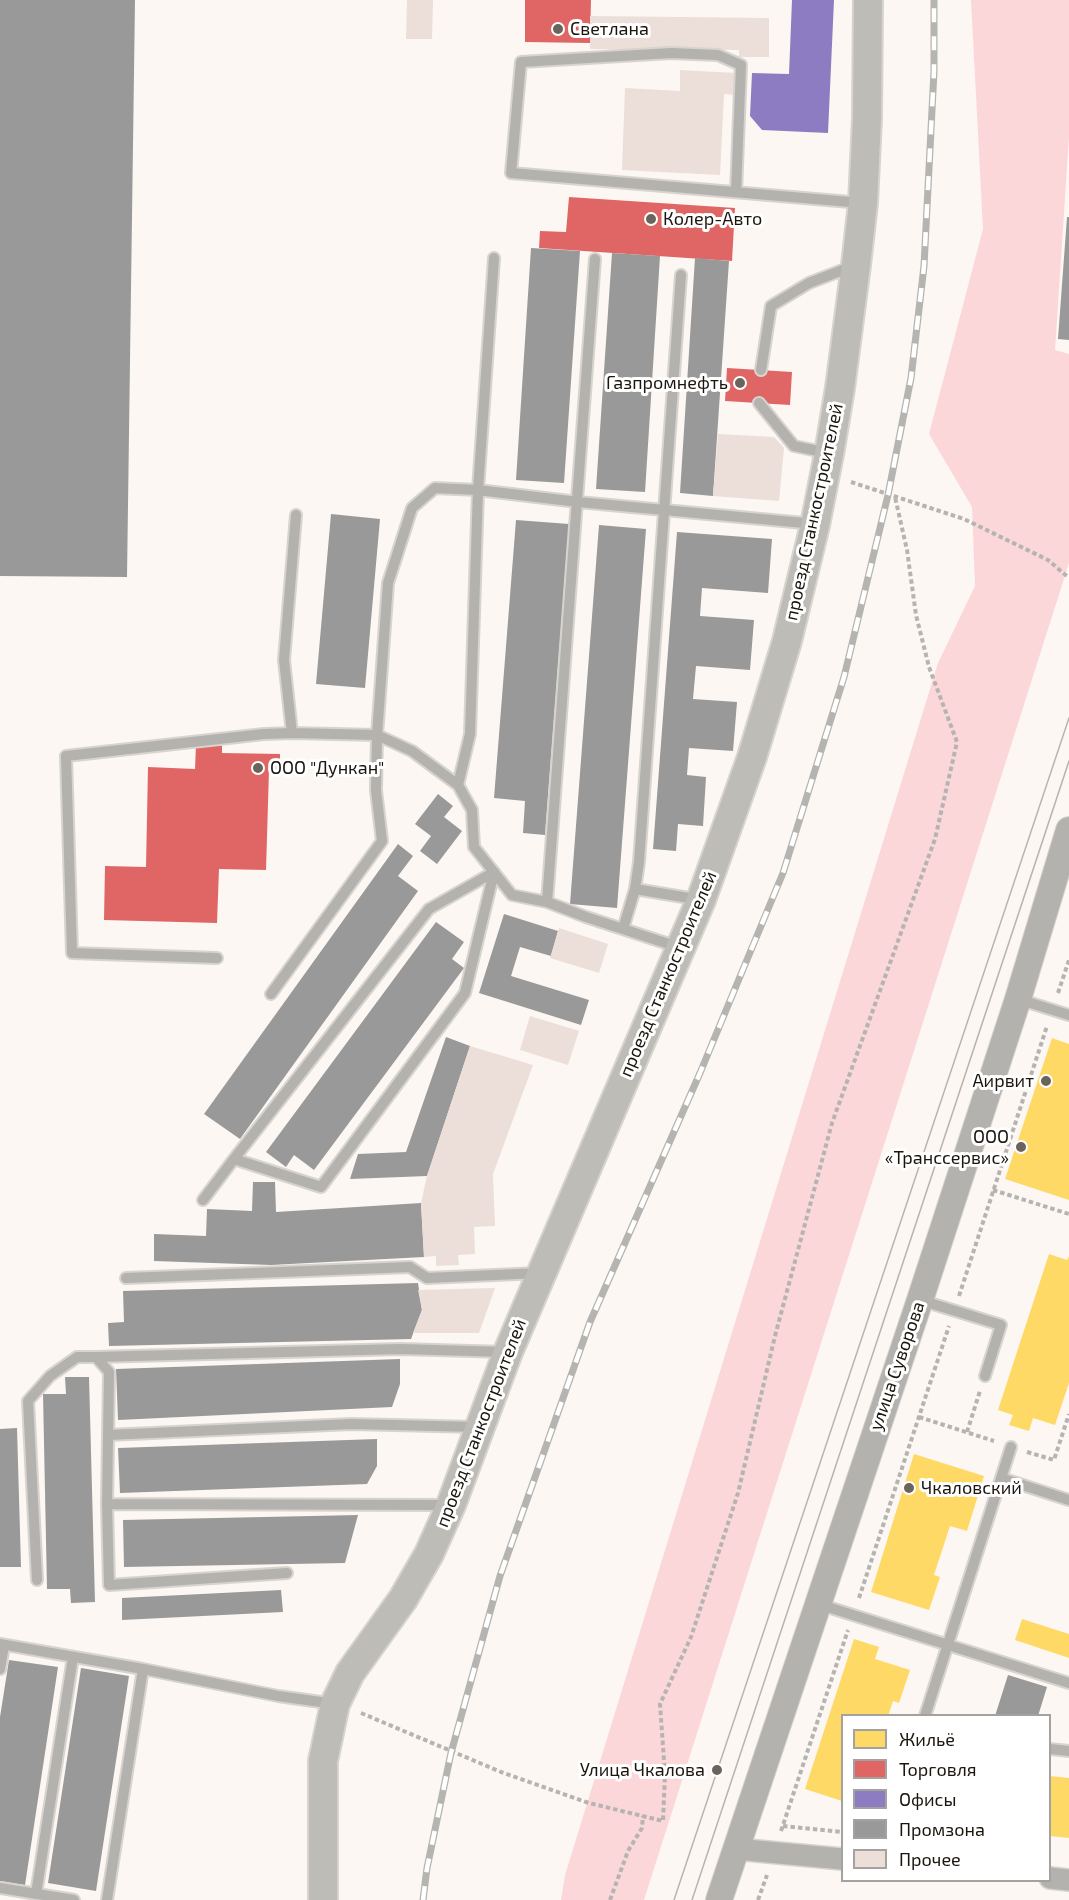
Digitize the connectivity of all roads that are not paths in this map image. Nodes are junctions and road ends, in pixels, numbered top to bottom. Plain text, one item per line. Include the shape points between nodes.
1 (868, 0) edge
2 (736, 192) junction
3 (863, 203) junction
4 (494, 258) dead end
5 (595, 259) dead end
6 (856, 265) junction
7 (681, 275) dead end
8 (761, 370) dead end
9 (759, 403) dead end
10 (827, 464) junction
11 (478, 490) junction
12 (578, 502) junction
13 (664, 510) junction
14 (296, 515) dead end
15 (815, 525) junction
16 (292, 733) junction
17 (377, 735) junction
18 (458, 785) junction
19 (1069, 830) edge
20 (494, 872) junction
21 (635, 889) junction
22 (701, 900) junction
23 (547, 902) junction
24 (623, 929) junction
25 (681, 948) junction
26 (217, 958) dead end
27 (271, 994) dead end
28 (1018, 999) junction
29 (1069, 1015) edge
30 (234, 1159) junction
31 (203, 1200) dead end
32 (540, 1273) junction
33 (126, 1278) dead end
34 (920, 1300) junction
35 (508, 1352) junction
36 (96, 1357) junction
37 (985, 1376) road end
38 (481, 1427) junction
39 (108, 1435) junction
40 (1011, 1447) dead end
41 (1001, 1478) junction
42 (1069, 1500) edge
43 (107, 1504) junction
44 (451, 1505) junction
45 (287, 1573) dead end
46 (37, 1580) dead end
47 (818, 1604) junction
48 (2, 1644) edge
49 (947, 1644) junction
50 (73, 1657) junction
51 (0, 1669) edge
52 (144, 1670) junction
53 (1069, 1683) edge
54 (335, 1704) junction
55 (925, 1714) edge
56 (1051, 1749) edge
57 (1069, 1751) edge
58 (736, 1849) junction
59 (841, 1859) edge
60 (1051, 1878) edge
61 (1069, 1880) edge
62 (0, 1888) edge
63 (36, 1894) junction
64 (74, 1900) edge
65 (107, 1900) edge
66 (323, 1900) edge
67 (719, 1900) edge

1 - 3 main road, проезд Станкостроителей
2 - 2 lane via 511,173 521,62 671,53 718,55 741,64
2 - 3 lane
3 - 6 main road, проезд Станкостроителей
4 - 11 lane
5 - 12 lane
6 - 8 lane via 809,283 771,306
6 - 10 main road, проезд Станкостроителей
7 - 13 lane
9 - 10 lane via 794,446
10 - 15 main road, проезд Станкостроителей
11 - 12 lane
11 - 17 lane via 435,488 412,508 388,584
11 - 18 lane via 470,734
12 - 13 lane
12 - 23 lane
13 - 15 lane
13 - 21 lane
14 - 16 lane via 284,660
15 - 22 main road, проезд Станкостроителей via 787,641 752,757
16 - 17 lane
16 - 26 lane via 66,756 72,953
17 - 18 lane via 412,751
17 - 27 lane via 376,790 382,841
18 - 20 lane via 472,810 474,847
19 - 28 street, улица Суворова
20 - 23 lane via 512,895
20 - 30 lane via 429,909
20 - 30 lane via 465,993 321,1187
21 - 22 lane
21 - 24 lane
22 - 25 main road, проезд Станкостроителей
23 - 24 lane
24 - 25 lane
25 - 32 main road, проезд Станкостроителей
28 - 29 lane
28 - 34 street, улица Суворова
30 - 31 lane
32 - 33 lane via 428,1278 410,1267
32 - 35 main road, проезд Станкостроителей
34 - 37 lane via 1001,1325
34 - 47 street, улица Суворова
35 - 36 lane via 400,1349
35 - 38 main road, проезд Станкостроителей
36 - 39 lane via 109,1372
36 - 46 lane via 77,1357 51,1376 28,1401
38 - 39 lane via 352,1424
38 - 44 main road, проезд Станкостроителей
39 - 43 lane
40 - 41 lane
41 - 42 lane
41 - 49 lane
43 - 44 lane
43 - 45 lane via 109,1585
44 - 54 main road, проезд Станкостроителей via 414,1581 350,1672
47 - 49 lane
47 - 58 street, улица Суворова
48 - 50 lane
48 - 51 lane
49 - 53 lane
49 - 55 lane
50 - 52 lane
50 - 63 lane
52 - 54 lane
52 - 65 lane
54 - 66 main road, проезд Станкостроителей via 323,1761
56 - 57 lane
58 - 59 street
58 - 67 street, улица Суворова
60 - 61 street
62 - 63 lane
63 - 64 lane

